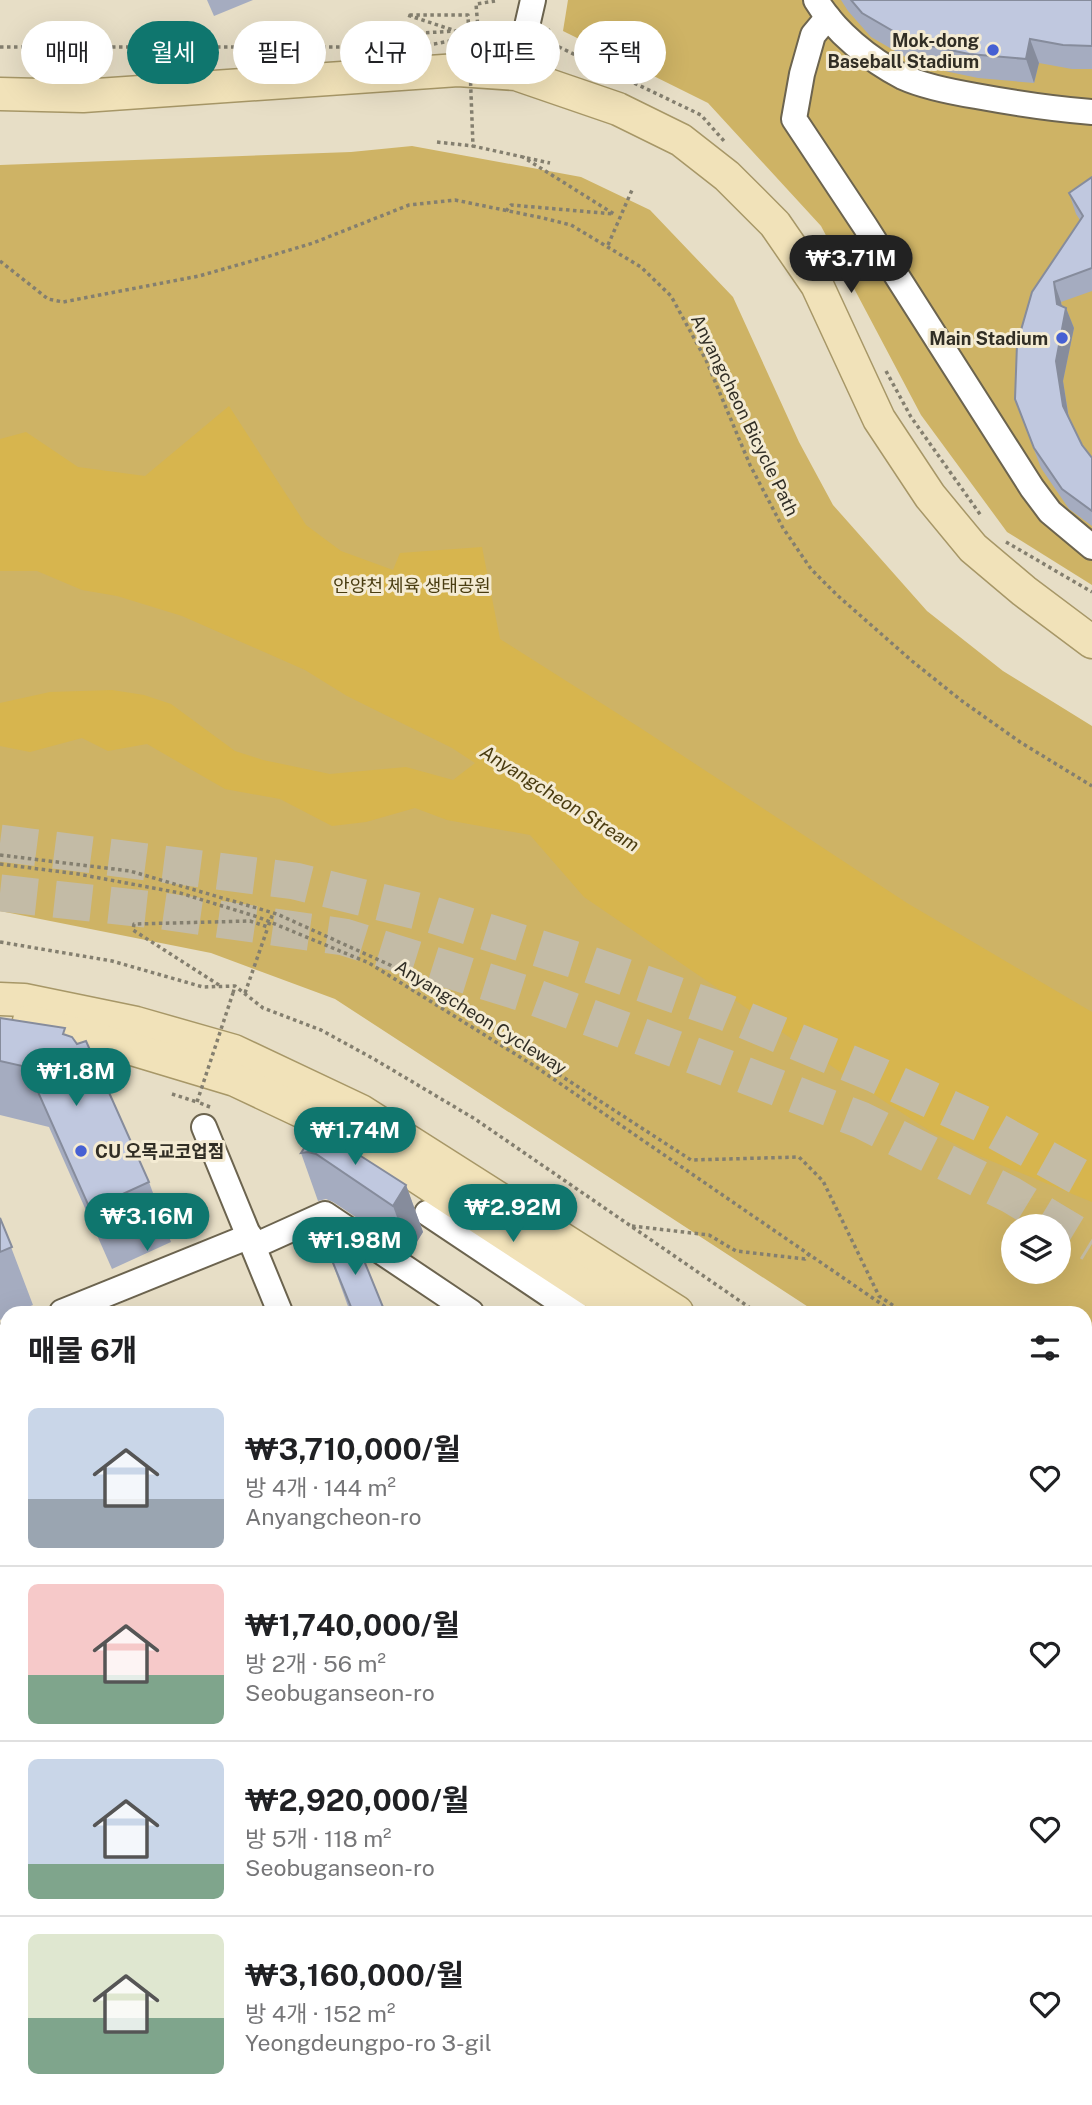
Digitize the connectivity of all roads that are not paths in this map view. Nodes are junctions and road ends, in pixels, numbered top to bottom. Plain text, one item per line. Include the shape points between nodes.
1 (533, 0) edge
2 (822, 9) edge
3 (528, 21) edge
4 (446, 71) edge
5 (545, 84) edge
6 (0, 94) edge
7 (1077, 115) edge
8 (1092, 547) edge
9 (1092, 642) edge
10 (9, 1009) edge
11 (207, 1117) road end
12 (426, 1213) dead end
13 (252, 1241) junction
14 (78, 1306) edge
15 (278, 1306) edge
16 (462, 1306) edge
17 (566, 1306) edge
18 (615, 1306) edge
19 (668, 1306) edge

1 - 3 street
2 - 7 street via 869,62 904,77 1017,112
2 - 8 street via 794,118 1032,488 1050,512
4 - 6 main road via 83,96
5 - 9 main road via 618,109 681,140 727,176 775,224 817,285 879,419 930,496 973,548
10 - 18 main road via 235,1080 358,1138
10 - 19 main road via 136,1023 234,1051 361,1111
11 - 13 street
12 - 17 street
13 - 14 street
13 - 15 street
13 - 16 street via 325,1214

